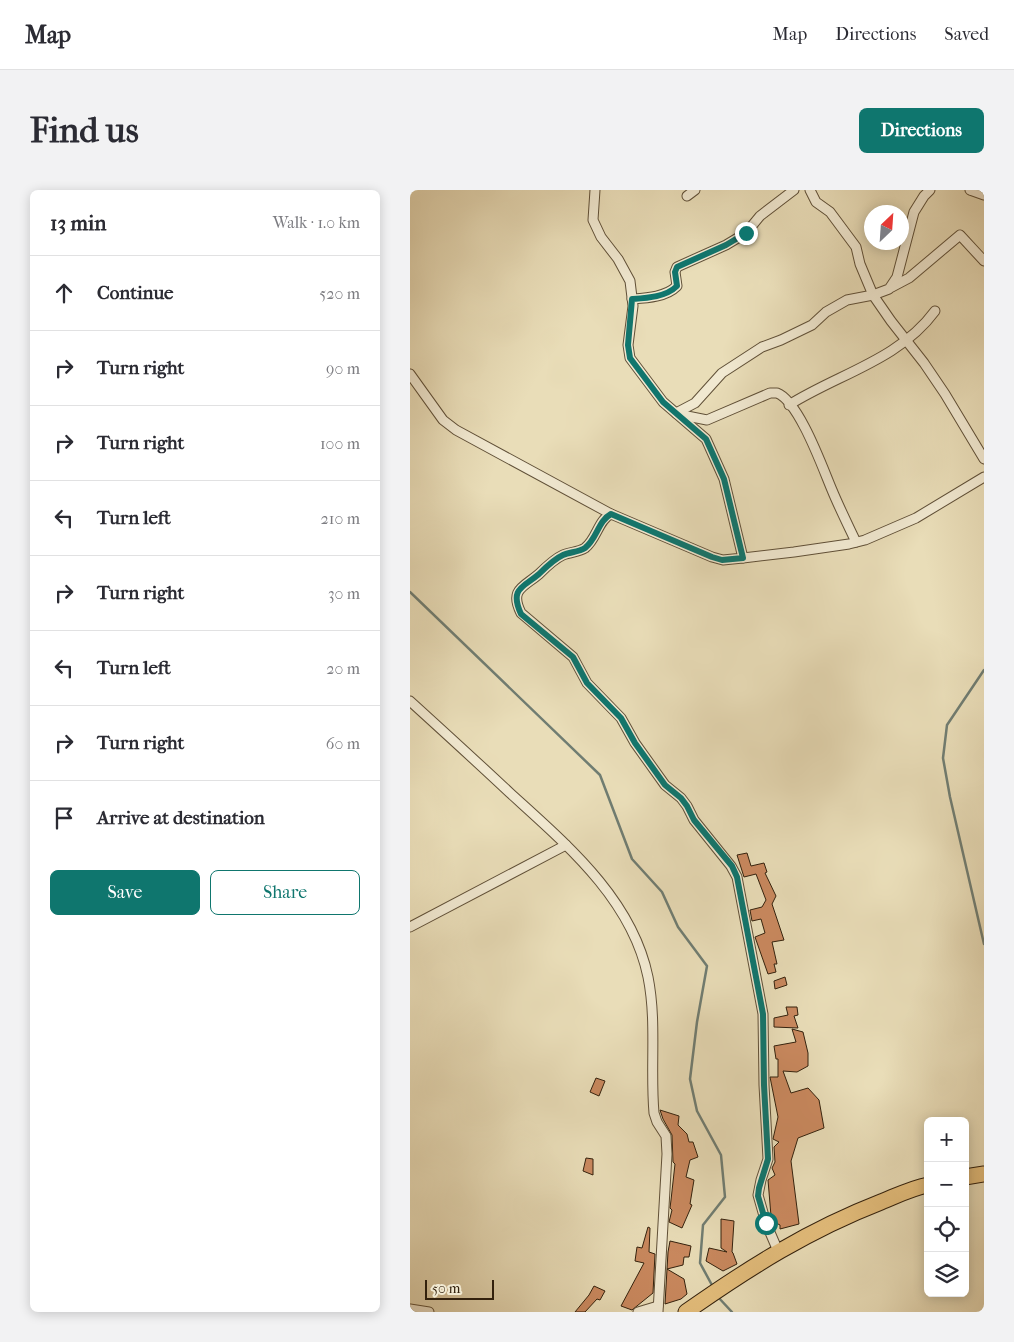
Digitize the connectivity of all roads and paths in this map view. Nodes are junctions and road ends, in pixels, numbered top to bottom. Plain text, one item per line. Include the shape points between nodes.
1 (595, 190) edge
2 (695, 190) edge
3 (794, 190) edge
4 (810, 190) edge
5 (930, 190) edge
6 (970, 190) edge
7 (984, 195) edge
8 (688, 196) dead end
9 (984, 261) edge
10 (889, 289) junction
11 (873, 295) junction
12 (632, 299) junction
13 (935, 311) dead end
14 (906, 341) junction
15 (410, 374) edge
16 (789, 405) junction
17 (676, 414) junction
18 (984, 459) edge
19 (984, 477) edge
20 (611, 514) junction
21 (856, 542) junction
22 (743, 558) junction
23 (410, 700) edge
24 (566, 844) junction
25 (410, 928) edge
26 (984, 1174) edge
27 (969, 1176) edge
28 (924, 1186) edge
29 (778, 1251) junction
30 (410, 1309) edge
31 (658, 1309) edge
32 (429, 1312) edge
33 (638, 1312) edge
34 (686, 1312) edge

1 - 12 street via 593,220 630,281
2 - 8 street
3 - 12 street via 760,216 746,233 677,267 677,286 672,291
4 - 11 street via 816,202 830,212 856,247
5 - 10 street via 914,212 903,259
6 - 7 street
9 - 10 street via 960,234 909,278
10 - 11 street
11 - 14 street
11 - 17 street via 846,300 812,325 762,347 722,373 695,403
12 - 17 street via 630,358
13 - 14 street
14 - 16 street via 864,367 807,393
14 - 18 street via 945,394
15 - 20 street via 443,420 456,430
16 - 17 street via 778,393 770,393 707,420
16 - 21 street via 814,445
17 - 22 street via 706,439 724,479
19 - 21 street via 916,518
20 - 22 street via 712,557 722,560
20 - 29 street via 603,520 586,548 562,555 523,585 517,606 521,614 573,657 587,683 621,718 665,785 681,798 737,877 763,1014 768,1159 758,1196
21 - 22 street
23 - 24 street
24 - 25 street
24 - 31 street via 610,894 635,938 648,977 653,1032 654,1113 666,1136 667,1154
26 - 27 highway
28 - 29 highway via 842,1217
29 - 34 highway
30 - 32 street
31 - 33 street

